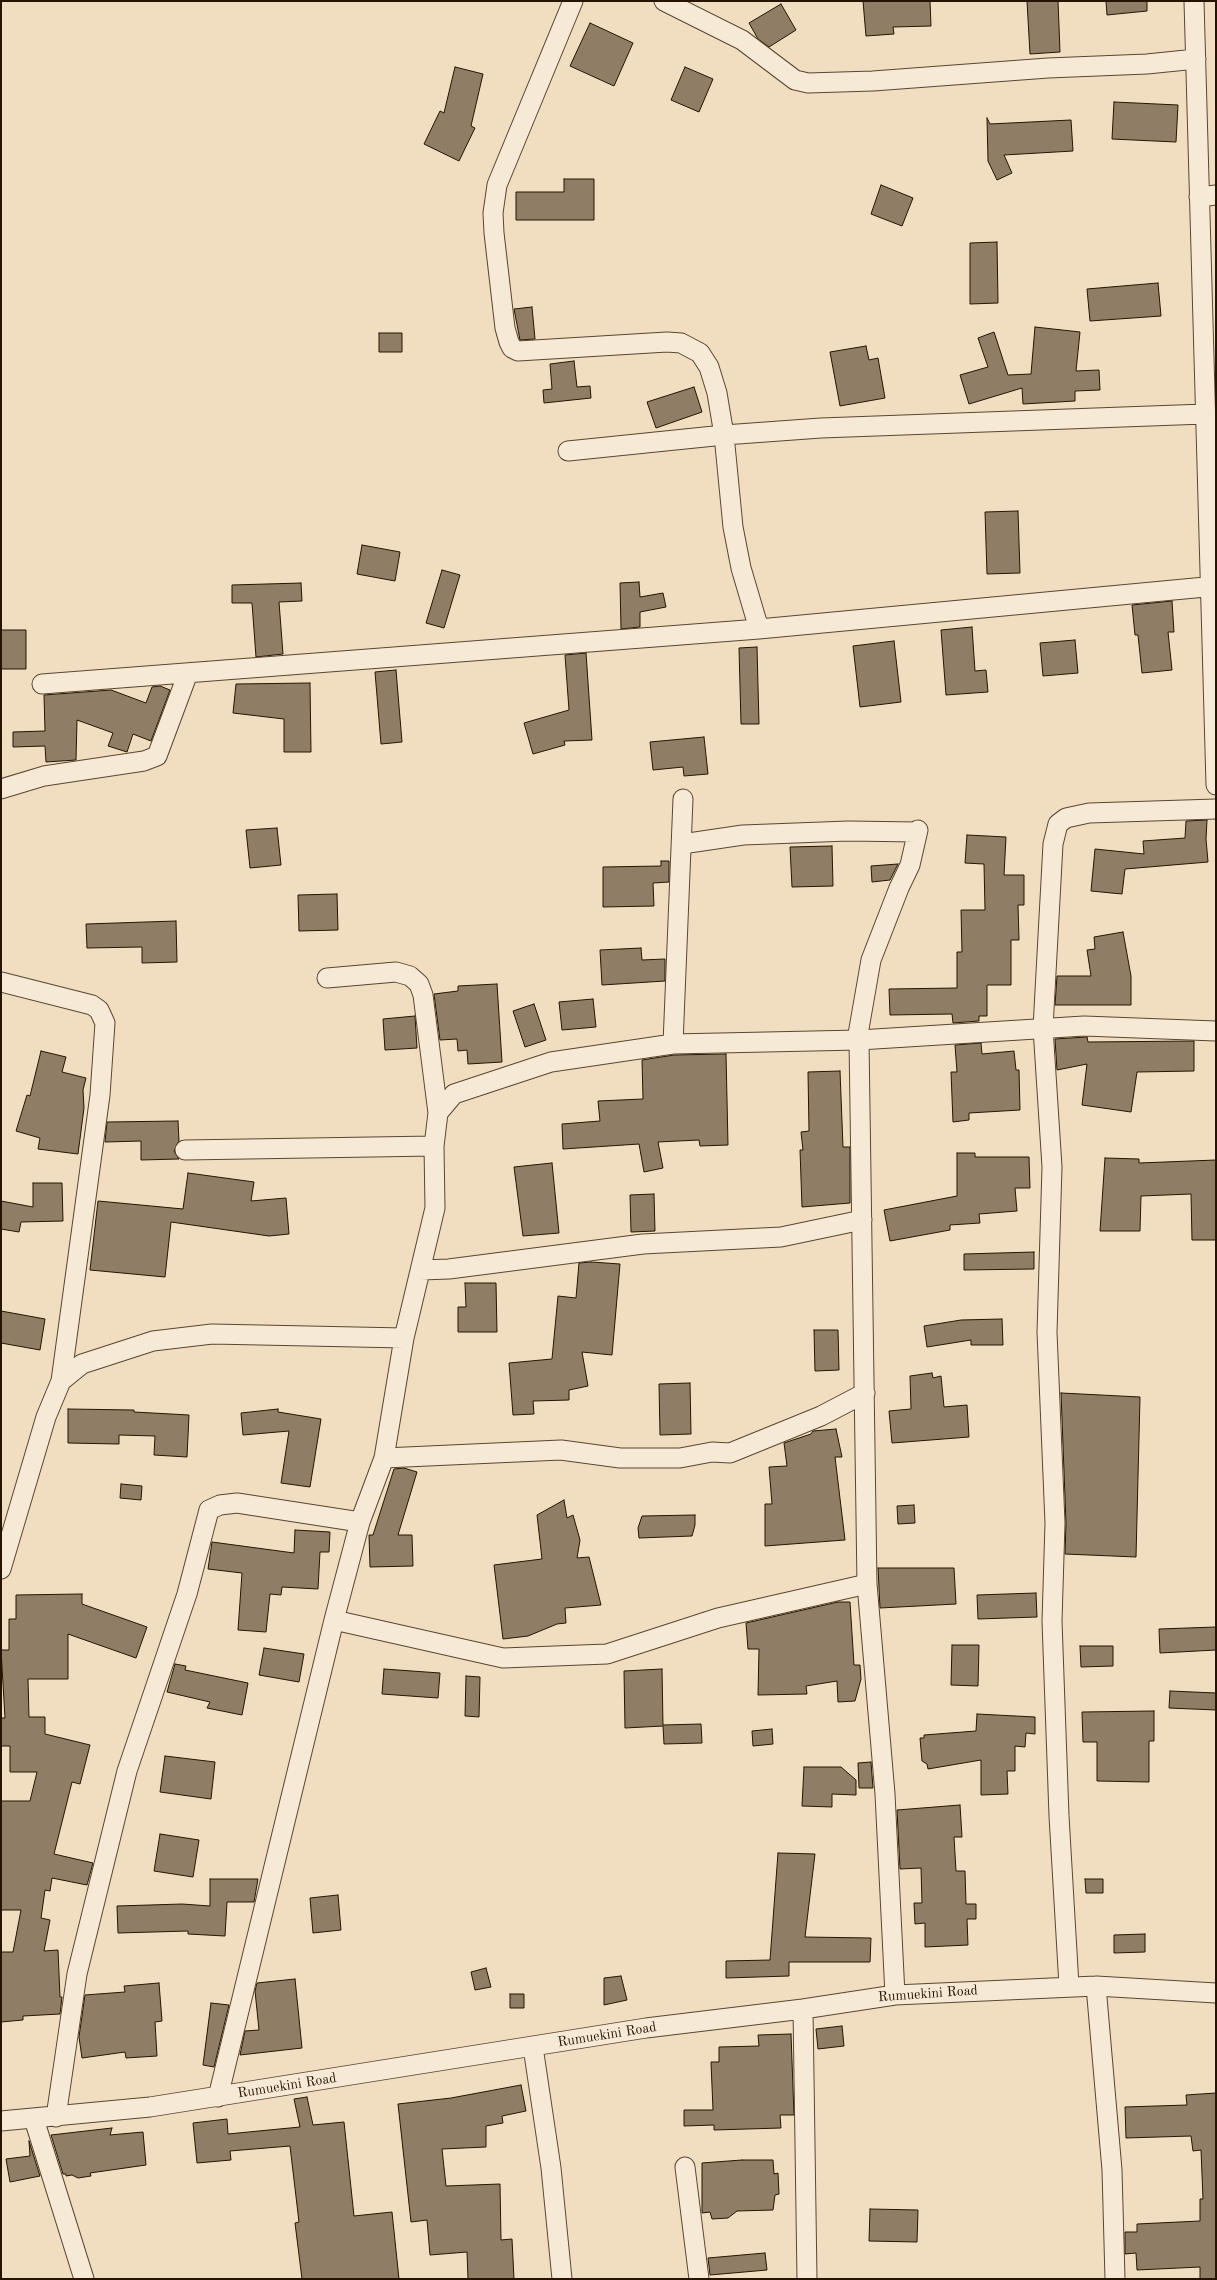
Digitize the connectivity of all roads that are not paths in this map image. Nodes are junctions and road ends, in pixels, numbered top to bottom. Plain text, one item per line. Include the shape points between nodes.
1 (573, 1) edge
2 (664, 1) edge
3 (1194, 1) edge
4 (1196, 59) junction
5 (1208, 196) edge
6 (1208, 256) edge
7 (1209, 408) edge
8 (724, 435) junction
9 (568, 451) dead end
10 (1213, 586) edge
11 (758, 629) junction
12 (188, 673) junction
13 (42, 684) dead end
14 (1216, 785) edge
15 (1, 789) edge
16 (683, 799) dead end
17 (1216, 808) edge
18 (682, 844) junction
19 (327, 978) dead end
20 (1, 982) edge
21 (1043, 1028) junction
22 (1216, 1031) edge
23 (858, 1040) junction
24 (673, 1044) junction
25 (438, 1113) junction
26 (434, 1146) junction
27 (185, 1150) dead end
28 (862, 1220) junction
29 (421, 1270) junction
30 (404, 1338) junction
31 (61, 1381) junction
32 (865, 1392) junction
33 (384, 1458) junction
34 (360, 1522) junction
35 (1, 1569) edge
36 (867, 1584) junction
37 (334, 1620) junction
38 (1069, 1986) junction
39 (1096, 1986) junction
40 (1216, 1993) edge
41 (895, 1995) junction
42 (803, 2009) junction
43 (533, 2047) junction
44 (218, 2097) junction
45 (56, 2117) junction
46 (34, 2119) junction
47 (1, 2121) edge
48 (685, 2167) dead end
49 (84, 2279) edge
50 (562, 2279) edge
51 (699, 2279) edge
52 (807, 2279) edge
53 (1115, 2279) edge

1 - 8 street via 497,185 493,213 494,233 505,328 509,342 512,348 518,351 667,342 681,343 693,348 700,353 709,367 717,393
2 - 4 street via 742,40 795,80 808,83 873,81
3 - 4 street
4 - 5 street
5 - 6 street
6 - 7 street
7 - 8 street
7 - 10 street
8 - 9 street
8 - 11 street via 733,528
10 - 11 street
10 - 14 street
11 - 12 street
12 - 13 street
12 - 15 street via 158,756 144,761 44,776
16 - 18 street
17 - 21 street via 1089,813 1066,818 1058,824 1053,844
18 - 23 street via 743,835 917,831 910,865 871,960
18 - 24 street
19 - 25 street via 396,972 410,976 419,984 424,995
20 - 31 street via 92,1005 99,1010 105,1023 100,1095
21 - 22 street via 1084,1026
21 - 23 street
21 - 38 street via 1052,1167 1046,1332 1055,1523 1052,1621 1059,1816
23 - 24 street
23 - 28 street
24 - 25 street via 551,1062 454,1094
25 - 26 street
26 - 27 street
26 - 29 street via 435,1208
28 - 29 street via 781,1237 643,1244 449,1269
28 - 32 street
29 - 30 street
30 - 31 street via 212,1334 152,1341 82,1364
30 - 33 street
31 - 35 street via 46,1417
32 - 33 street via 821,1416 730,1453 712,1452 680,1458 620,1458 561,1450
32 - 36 street
33 - 34 street
34 - 37 street
34 - 45 street via 237,1503 220,1505 209,1510 187,1594 127,1771 77,1974
36 - 37 street via 718,1618 607,1654 503,1658
36 - 41 street via 885,1794
37 - 44 street
38 - 39 street, Rumuekini Road
38 - 41 street, Rumuekini Road
39 - 40 street, Rumuekini Road
39 - 53 street via 1112,2170
41 - 42 street, Rumuekini Road
42 - 43 street, Rumuekini Road via 646,2028
42 - 52 street
43 - 44 street, Rumuekini Road
43 - 50 street via 551,2168
44 - 45 street, Rumuekini Road
45 - 46 street, Rumuekini Road
46 - 47 street, Rumuekini Road
46 - 49 street
48 - 51 street

